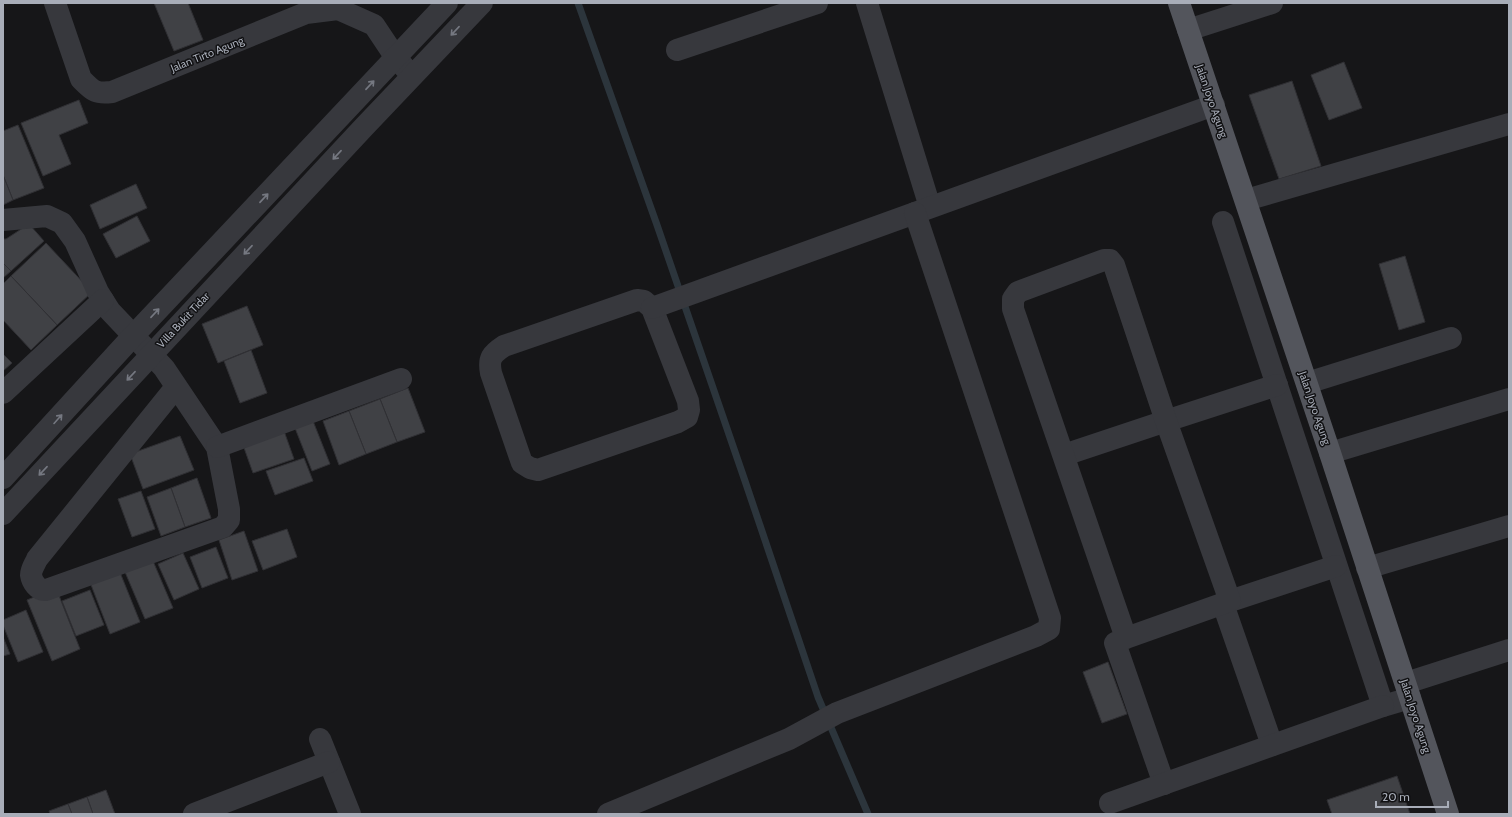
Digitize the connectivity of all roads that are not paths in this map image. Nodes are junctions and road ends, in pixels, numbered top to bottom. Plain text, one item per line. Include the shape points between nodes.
1 (56, 3) edge
2 (447, 3) edge
3 (482, 3) edge
4 (817, 3) edge
5 (866, 3) edge
6 (1179, 3) edge
7 (1272, 3) edge
8 (1188, 30) junction
9 (677, 50) dead end
10 (396, 58) junction
11 (413, 77) junction
12 (1214, 105) junction
13 (1508, 125) edge
14 (1246, 200) junction
15 (923, 210) junction
16 (3, 220) edge
17 (1223, 222) dead end
18 (103, 300) junction
19 (661, 305) junction
20 (133, 336) junction
21 (1451, 338) dead end
22 (151, 354) junction
23 (401, 379) dead end
24 (1307, 383) junction
25 (1277, 385) junction
26 (176, 387) junction
27 (3, 393) edge
28 (1509, 399) edge
29 (1166, 421) junction
30 (217, 447) junction
31 (1330, 453) junction
32 (1064, 455) junction
33 (3, 478) edge
34 (3, 514) edge
35 (1509, 526) edge
36 (1336, 566) junction
37 (1368, 568) junction
38 (1227, 602) junction
39 (1126, 638) junction
40 (1509, 650) edge
41 (1408, 690) junction
42 (1383, 706) junction
43 (320, 739) dead end
44 (1272, 745) junction
45 (329, 762) junction
46 (1164, 784) junction
47 (1110, 802) dead end
48 (194, 814) edge
49 (350, 814) edge
50 (608, 814) edge
51 (1448, 814) edge

1 - 10 street, Jalan Tirto Agung via 81,79 98,93 112,92 306,13 338,9 374,24
2 - 10 street
3 -> 11 street, Villa Bukit Tidar
4 - 9 street
5 - 15 street
6 - 8 main road, Jalan Joyo Agung
7 - 8 street
8 - 12 main road, Jalan Joyo Agung
10 - 11 street, Jalan Tirto Agung
20 -> 10 street
11 -> 22 street, Villa Bukit Tidar
12 - 14 main road, Jalan Joyo Agung
12 - 15 street
13 - 14 street
14 - 24 main road, Jalan Joyo Agung
15 - 19 street
15 - 50 street via 1050,618 1049,629 837,713 789,740
16 - 18 street via 47,216 62,223 75,241
17 - 25 street
18 - 20 street
18 - 27 street
19 - 19 street via 637,300 504,346 494,353 489,362 491,372 522,463 538,470 687,417 688,401
20 - 22 street
33 -> 20 street
21 - 24 street
22 - 26 street
22 -> 34 street, Villa Bukit Tidar
23 - 30 street
24 - 31 main road, Jalan Joyo Agung
25 - 29 street
25 - 36 street
26 - 30 street
26 - 30 street via 37,559 31,575 37,588 46,590 223,526 229,520 229,509
28 - 31 street
29 - 32 street
29 - 32 street via 1114,265 1110,260 1104,260 1018,292 1013,299 1013,309
29 - 38 street
31 - 37 main road, Jalan Joyo Agung
32 - 39 street
35 - 37 street
36 - 38 street
36 - 42 street
37 - 41 main road, Jalan Joyo Agung
38 - 39 street
38 - 44 street
39 - 46 street via 1116,643 1116,649
40 - 41 street
41 - 42 street
41 - 51 main road, Jalan Joyo Agung
42 - 44 street
43 - 45 street
44 - 46 street
45 - 48 street
45 - 49 street
46 - 47 street

